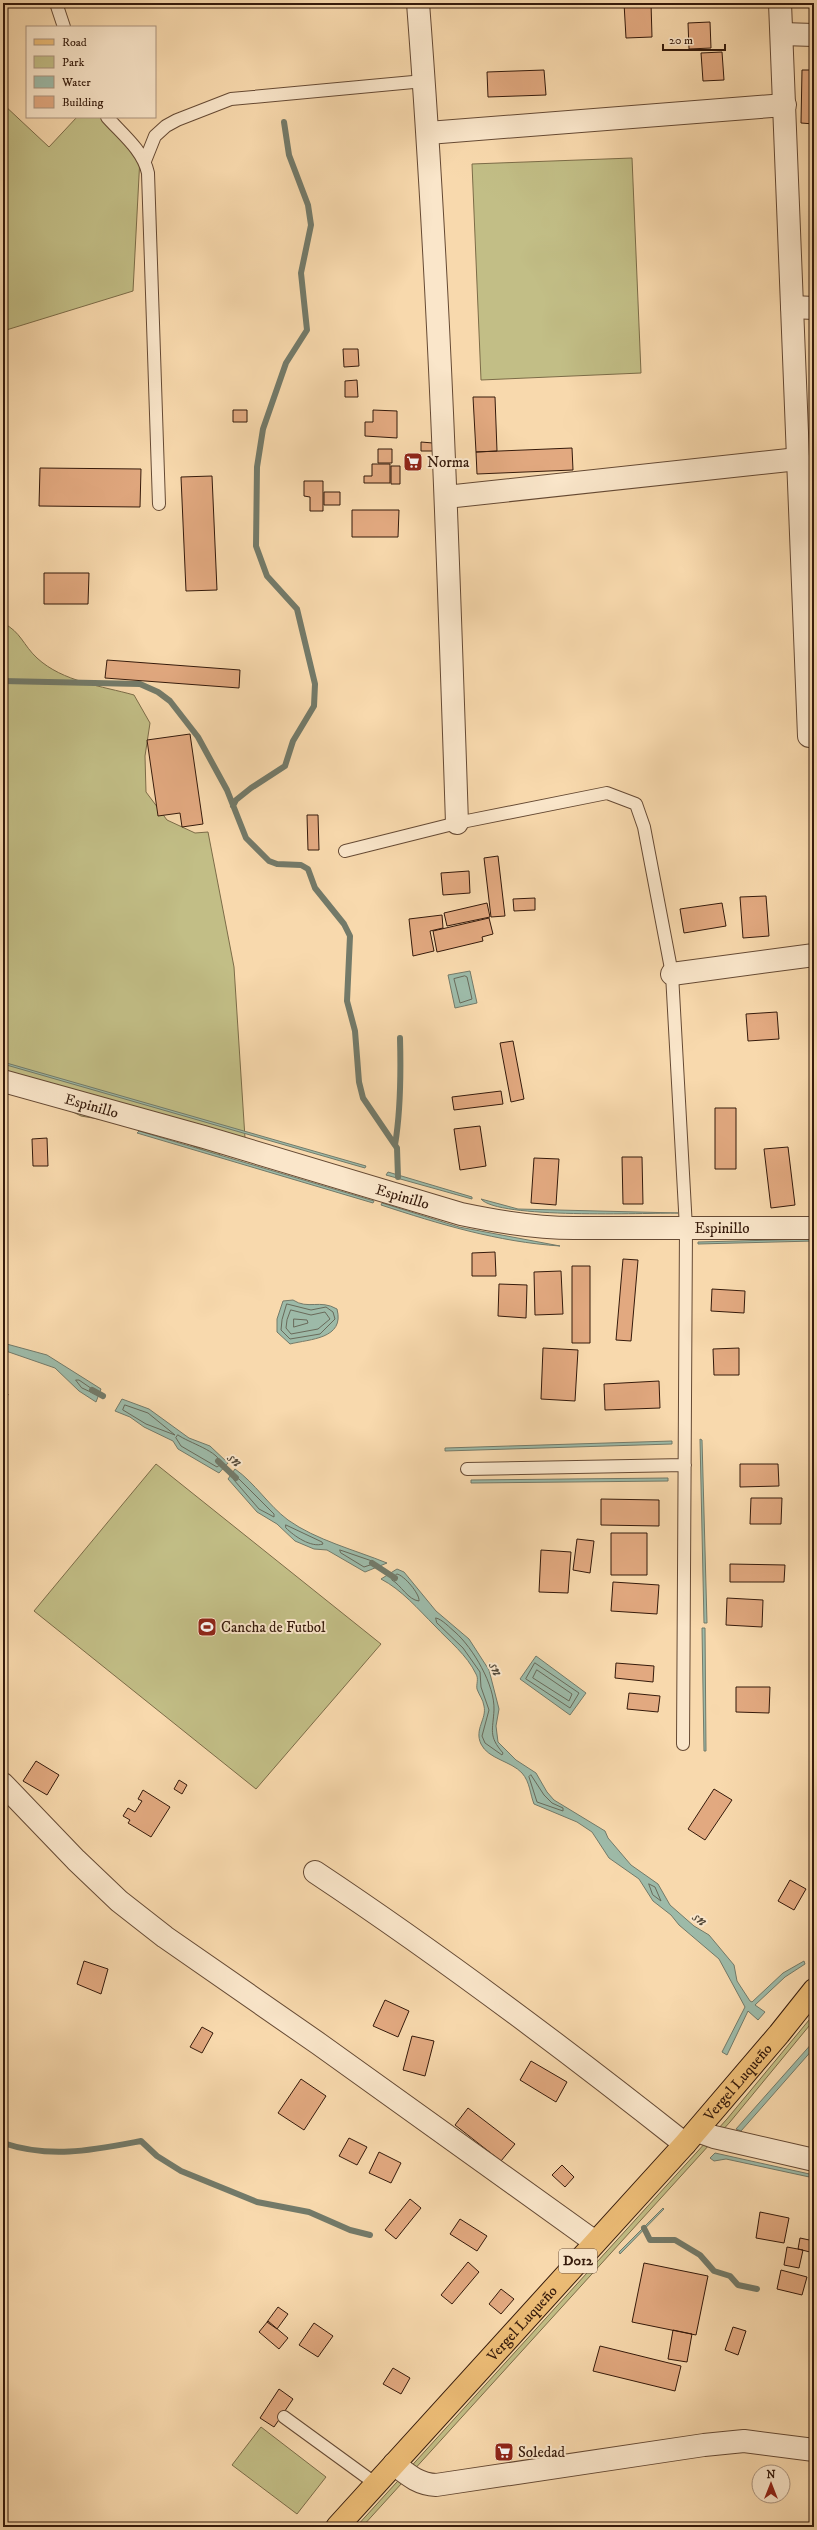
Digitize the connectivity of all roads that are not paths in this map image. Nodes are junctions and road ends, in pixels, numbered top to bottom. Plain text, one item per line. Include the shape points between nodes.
1 (56, 3) edge
2 (418, 3) edge
3 (780, 3) edge
4 (64, 26) edge
5 (782, 34) junction
6 (814, 35) edge
7 (424, 81) junction
8 (784, 105) junction
9 (108, 118) edge
10 (428, 133) junction
11 (146, 161) junction
12 (792, 308) junction
13 (814, 308) edge
14 (798, 458) junction
15 (446, 498) junction
16 (159, 504) dead end
17 (808, 561) edge
18 (809, 736) dead end
19 (457, 823) junction
20 (345, 850) dead end
21 (814, 955) edge
22 (672, 974) junction
23 (3, 1081) edge
24 (686, 1228) junction
25 (814, 1228) edge
26 (685, 1465) junction
27 (467, 1469) dead end
28 (683, 1744) dead end
29 (3, 1784) edge
30 (315, 1872) dead end
31 (814, 1990) edge
32 (691, 2137) junction
33 (814, 2160) edge
34 (595, 2242) junction
35 (284, 2417) dead end
36 (814, 2450) edge
37 (394, 2464) junction
38 (376, 2484) junction
39 (337, 2527) edge

1 - 4 lane
2 - 7 street
3 - 5 street
5 - 6 street
5 - 8 street
7 - 10 street
7 - 11 lane via 231,98 166,126 155,136
8 - 10 street
8 - 12 street
9 - 11 lane
10 - 15 street
11 - 16 lane
12 - 13 street
12 - 14 street
14 - 15 street
14 - 17 street
15 - 19 street
17 - 18 street
19 - 20 lane
19 - 22 lane via 607,793 636,804 644,827
21 - 22 street
22 - 24 lane
23 - 24 street, Espinillo via 204,1137 461,1214 541,1228
24 - 25 street, Espinillo
24 - 26 lane
26 - 27 lane
26 - 28 lane
29 - 34 street via 119,1901 165,1937 320,2044
30 - 32 street via 393,1924
31 - 32 main road, Vergel Luqueño / D012
32 - 33 street via 714,2137
32 - 34 main road, Vergel Luqueño / D012
34 - 37 main road, Vergel Luqueño / D012
35 - 38 lane
36 - 37 street via 744,2441 704,2444 436,2485 415,2480
37 - 38 main road, Vergel Luqueño / D012
38 - 39 main road, Vergel Luqueño / D012

